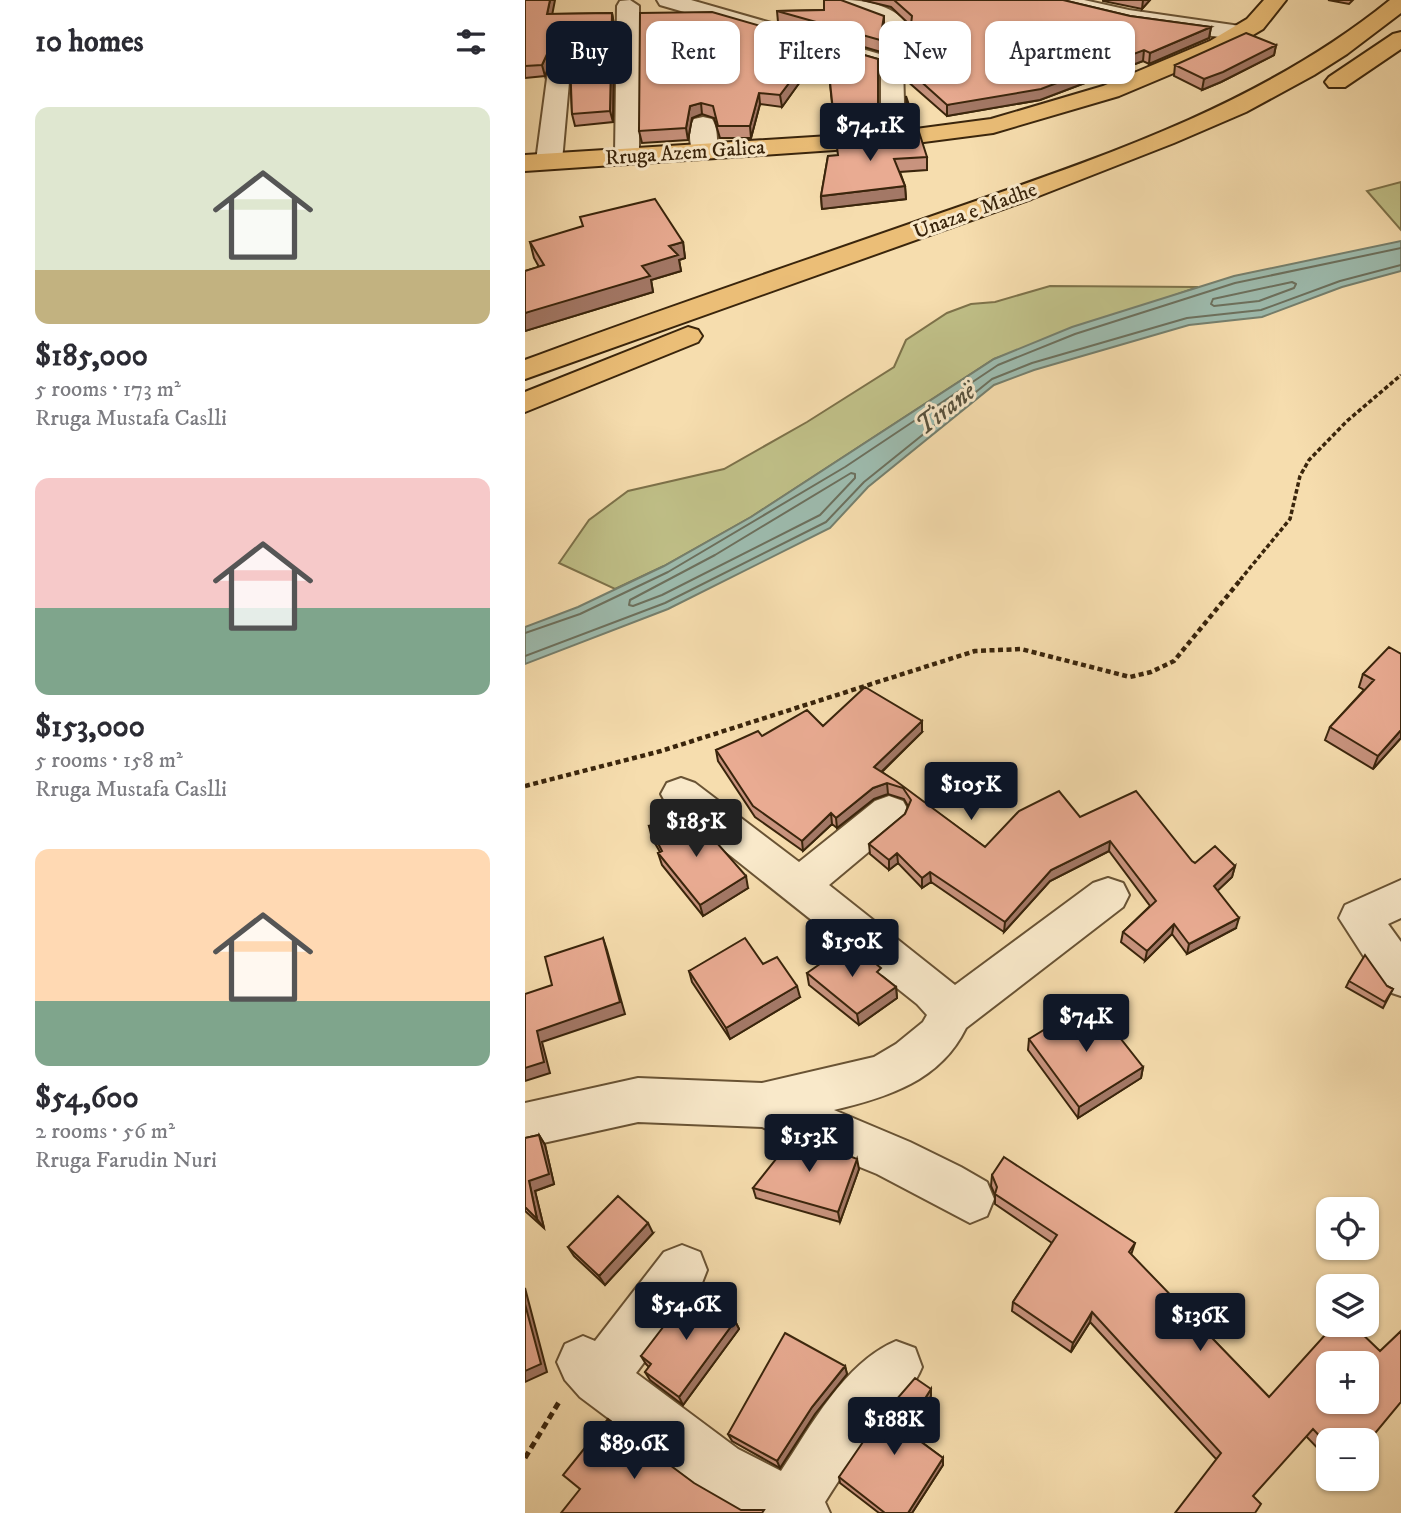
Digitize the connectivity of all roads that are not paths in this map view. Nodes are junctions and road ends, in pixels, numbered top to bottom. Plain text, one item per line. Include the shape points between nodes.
1 (668, 0) edge
2 (1056, 0) edge
3 (1275, 0) edge
4 (1377, 0) edge
5 (1401, 2) edge
6 (851, 4) edge
7 (628, 6) dead end
8 (895, 21) edge
9 (1240, 33) junction
10 (1401, 39) edge
11 (1401, 52) edge
12 (879, 61) edge
13 (556, 84) edge
14 (892, 84) edge
15 (1323, 92) dead end
16 (703, 124) dead end
17 (1199, 125) junction
18 (893, 139) junction
19 (705, 150) junction
20 (627, 155) junction
21 (537, 162) edge
22 (525, 370) edge
23 (525, 403) edge
24 (681, 794) dead end
25 (889, 812) dead end
26 (799, 886) junction
27 (1108, 895) dead end
28 (1401, 898) edge
29 (1401, 976) edge
30 (950, 1014) junction
31 (762, 1105) junction
32 (525, 1125) edge
33 (970, 1199) dead end
34 (682, 1269) dead end
35 (896, 1367) dead end
36 (796, 1510) edge

1 - 12 street
2 - 9 street via 1129,17
3 - 9 main road, Rruga Azem Galica
4 - 17 main road
5 - 17 main road, Unaza e Madhe via 1329,57
6 - 8 street
7 - 20 street
9 - 18 main road, Rruga Azem Galica via 1111,90 1035,116 954,133
10 - 23 main road, Unaza e Madhe via 1345,78 1175,160 684,337
11 - 15 main road
13 - 21 street
14 - 18 street
16 - 19 street
17 - 22 main road, Unaza e Madhe via 975,211 689,308
18 - 19 main road, Rruga Azem Galica
19 - 20 main road, Rruga Azem Galica
20 - 21 main road, Rruga Azem Galica
24 - 26 street
25 - 26 street
26 - 30 street via 932,990
27 - 30 street
28 - 29 street via 1360,919
30 - 31 street via 939,1036 884,1075
31 - 32 street via 638,1100
31 - 33 street via 890,1155
34 - 36 street via 591,1370 719,1468
35 - 36 street via 877,1383 842,1428

